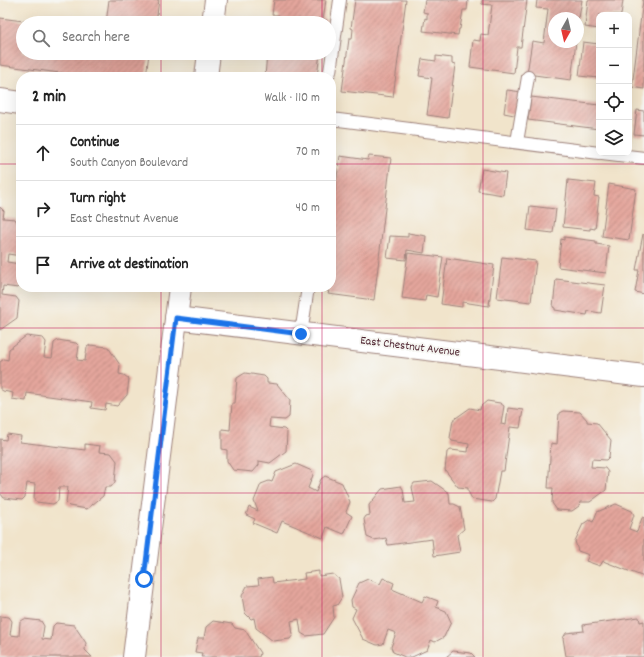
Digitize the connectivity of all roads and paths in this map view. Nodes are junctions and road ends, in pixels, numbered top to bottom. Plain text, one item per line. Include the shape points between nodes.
1 (216, 0) edge
2 (340, 0) edge
3 (214, 16) edge
4 (336, 29) edge
5 (208, 60) edge
6 (332, 60) edge
7 (207, 72) edge
8 (330, 72) dead end
9 (528, 77) dead end
10 (0, 100) edge
11 (16, 102) edge
12 (336, 120) edge
13 (517, 142) junction
14 (596, 152) edge
15 (626, 156) edge
16 (644, 158) edge
17 (179, 292) edge
18 (307, 292) edge
19 (176, 318) junction
20 (301, 334) junction
21 (644, 376) edge
22 (134, 657) edge

1 - 3 street
2 - 4 lane
5 - 7 street
6 - 8 lane
9 - 13 lane
10 - 11 street
12 - 13 lane
13 - 14 lane
15 - 16 lane
17 - 19 street
18 - 20 lane
19 - 20 street, East Chestnut Avenue
19 - 22 street
20 - 21 street, East Chestnut Avenue

